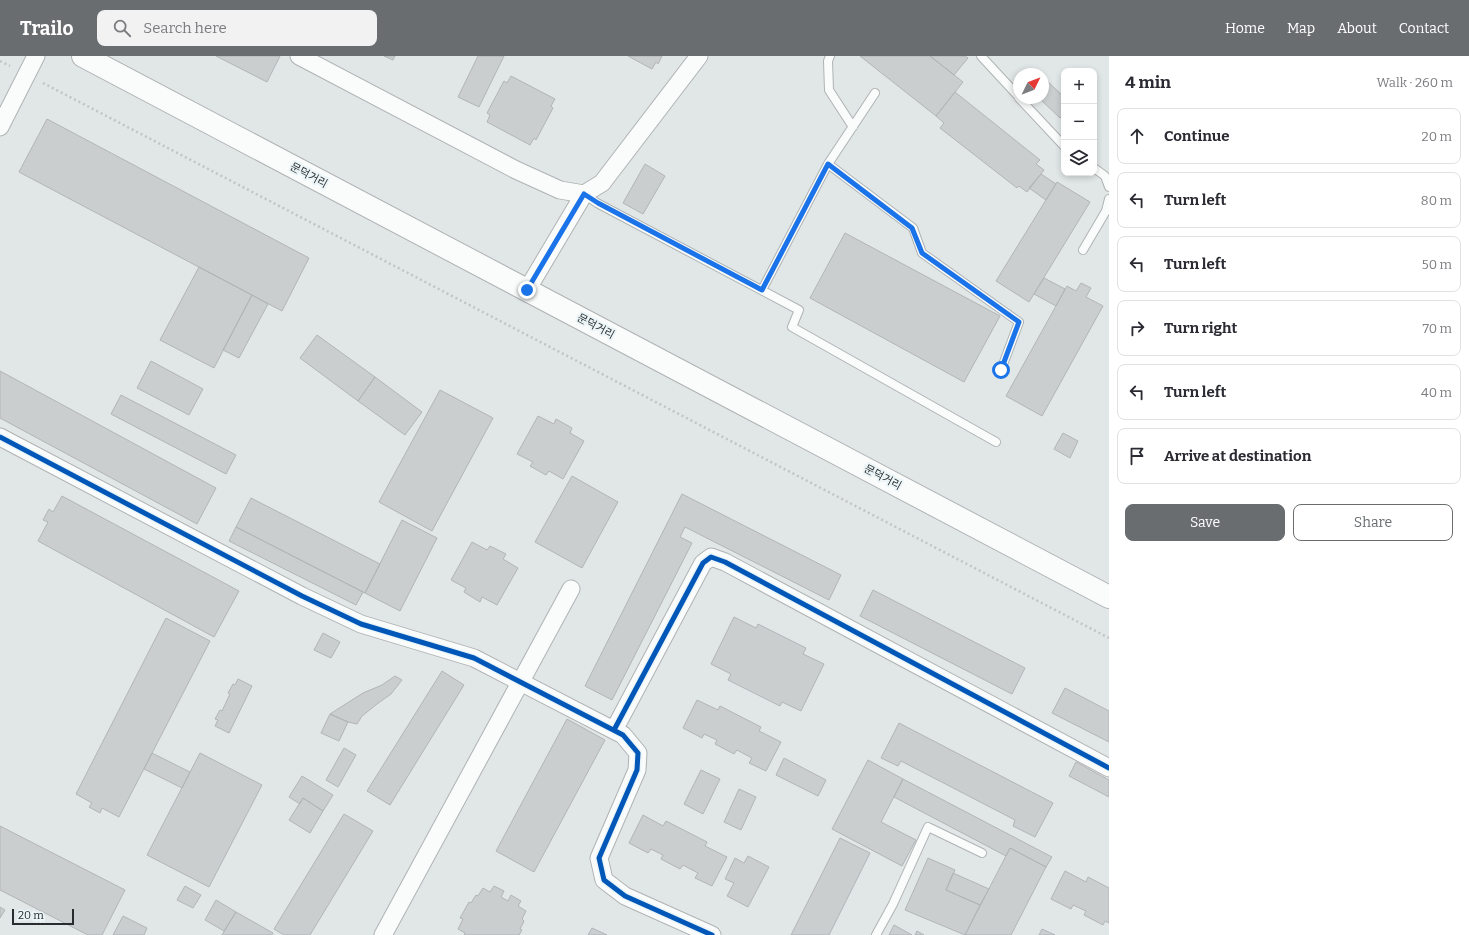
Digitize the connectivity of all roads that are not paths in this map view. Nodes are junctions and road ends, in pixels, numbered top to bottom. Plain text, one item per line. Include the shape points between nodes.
1 (36, 56) edge
2 (83, 56) edge
3 (299, 56) edge
4 (699, 56) edge
5 (830, 56) edge
6 (981, 56) edge
7 (1013, 91) edge
8 (875, 93) dead end
9 (1025, 104) edge
10 (0, 127) edge
11 (853, 127) junction
12 (1061, 143) edge
13 (828, 164) junction
14 (1097, 170) edge
15 (1109, 187) edge
16 (584, 194) junction
17 (1109, 199) edge
18 (1083, 250) dead end
19 (527, 290) junction
20 (762, 290) junction
21 (1001, 370) dead end
22 (0, 437) edge
23 (996, 442) dead end
24 (571, 589) dead end
25 (1109, 597) edge
26 (520, 683) junction
27 (614, 730) junction
28 (1109, 768) edge
29 (982, 853) dead end
30 (383, 935) edge
31 (712, 935) edge
32 (876, 935) edge

1 - 10 street
2 - 19 main road, 문덕거리
3 - 16 street via 516,170 560,190
4 - 16 street via 602,183
5 - 11 lane via 829,90
6 - 7 lane
8 - 11 lane
9 - 12 lane
11 - 13 lane
13 - 20 lane
13 - 21 lane via 912,228 922,253 1019,322
14 - 15 lane via 1105,176
16 - 19 street
16 - 20 lane
17 - 18 lane via 1106,212
19 - 25 main road, 문덕거리
20 - 23 lane via 799,310 792,327
22 - 26 street via 302,596 361,624 474,658
24 - 26 street
26 - 27 street
26 - 30 street
27 - 28 street via 703,563 711,557
27 - 31 street via 623,735 638,752 637,770 599,858 604,880 625,896
29 - 32 lane via 928,827

